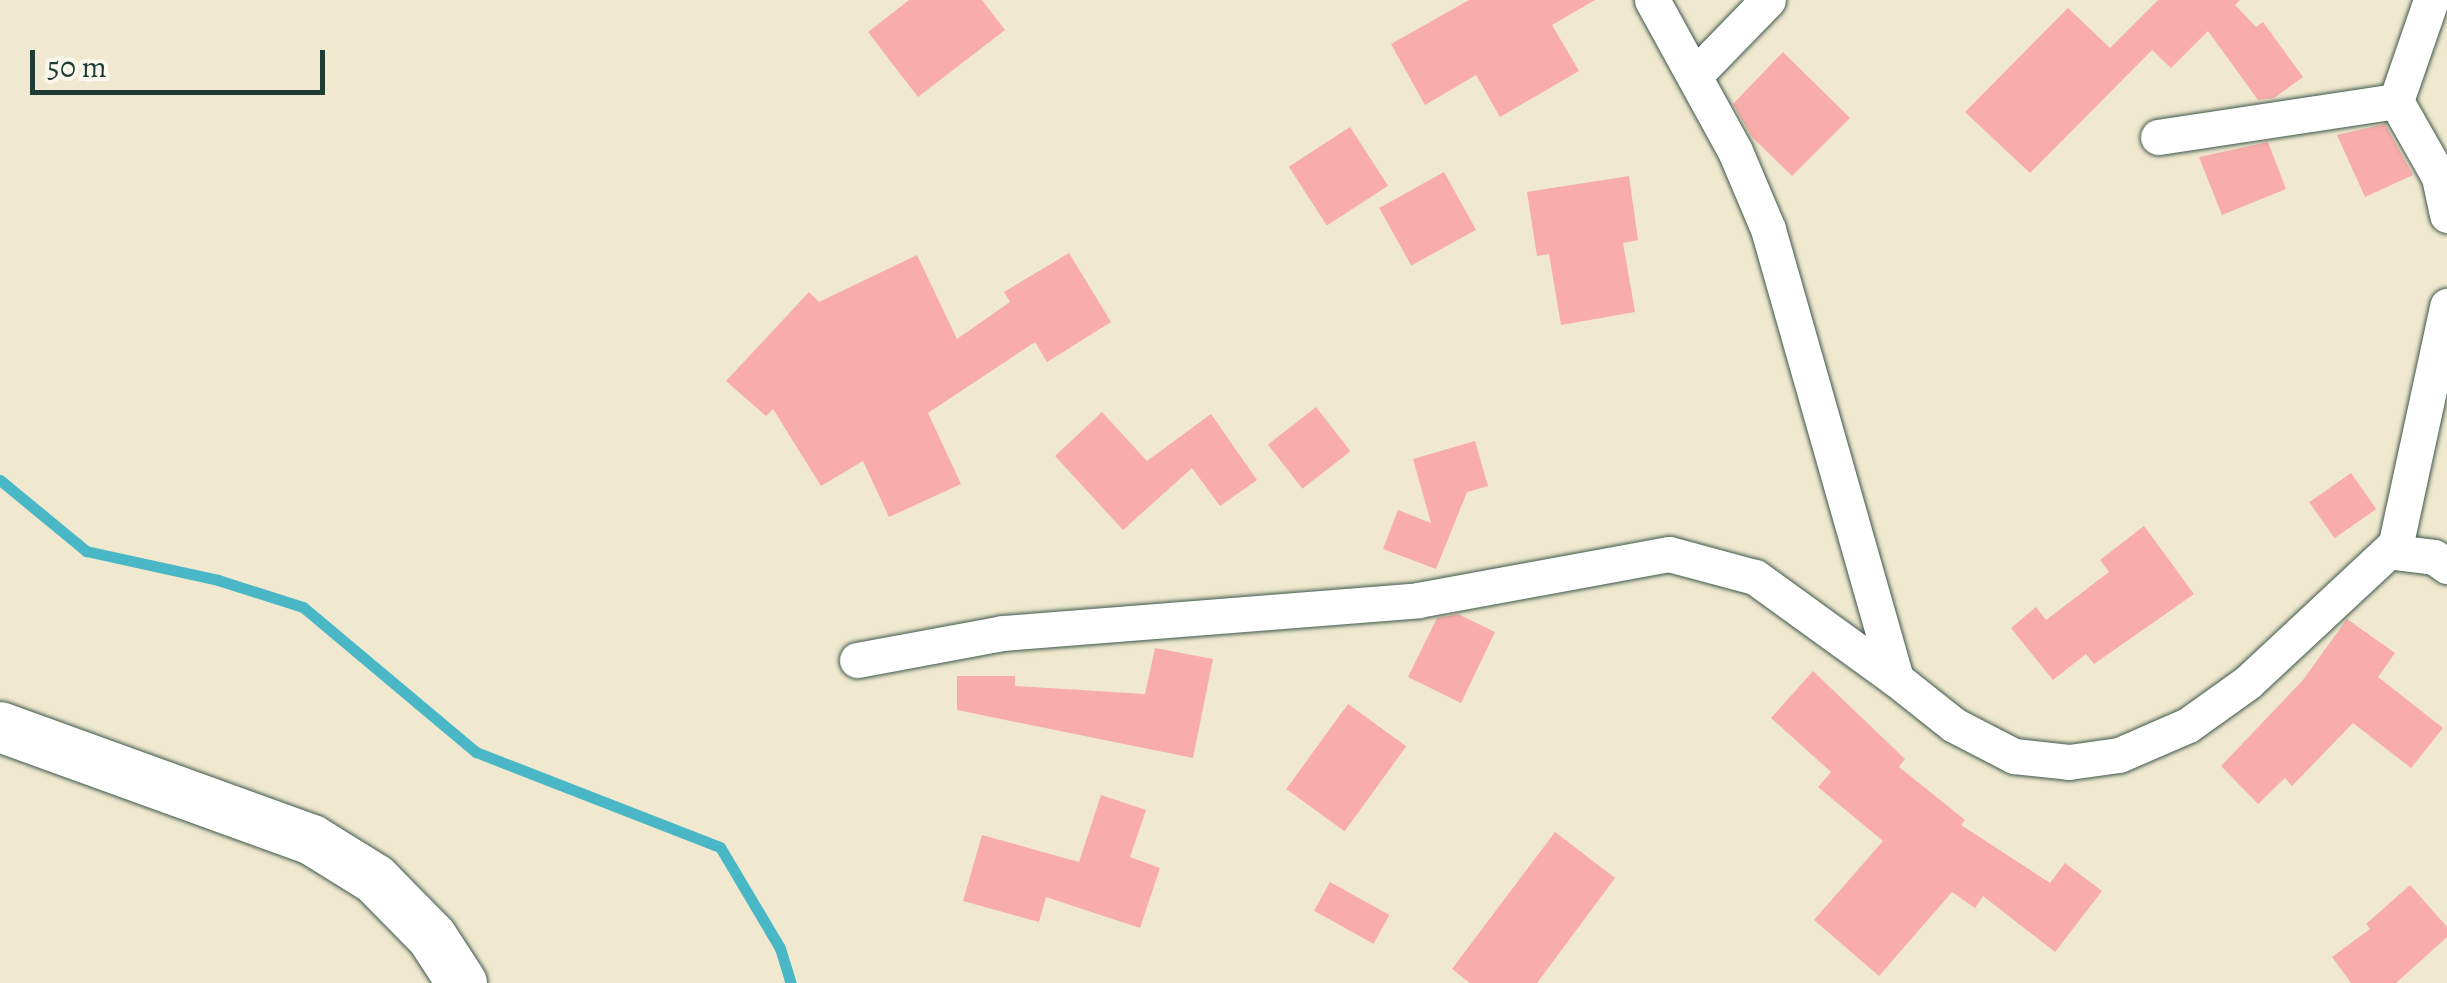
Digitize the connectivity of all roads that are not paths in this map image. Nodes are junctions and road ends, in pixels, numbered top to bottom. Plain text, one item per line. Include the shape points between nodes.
1 (1652, 0) edge
2 (1768, 0) edge
3 (2431, 0) edge
4 (1694, 76) junction
5 (2396, 101) junction
6 (2158, 137) dead end
7 (2447, 215) edge
8 (2447, 306) edge
9 (2394, 552) junction
10 (2443, 559) edge
11 (857, 660) dead end
12 (1896, 680) junction
13 (0, 727) edge
14 (462, 983) edge

1 - 4 street
2 - 4 street
3 - 5 street
4 - 12 street via 1768,229
5 - 6 street
5 - 7 street via 2439,177
8 - 9 street
9 - 10 street
9 - 12 street via 2394,546 2248,682 2188,725 2119,755 2069,762 2014,756 1954,726
11 - 12 street via 1003,633 1418,600 1668,554 1755,577
13 - 14 main road via 312,840 375,879 432,937

